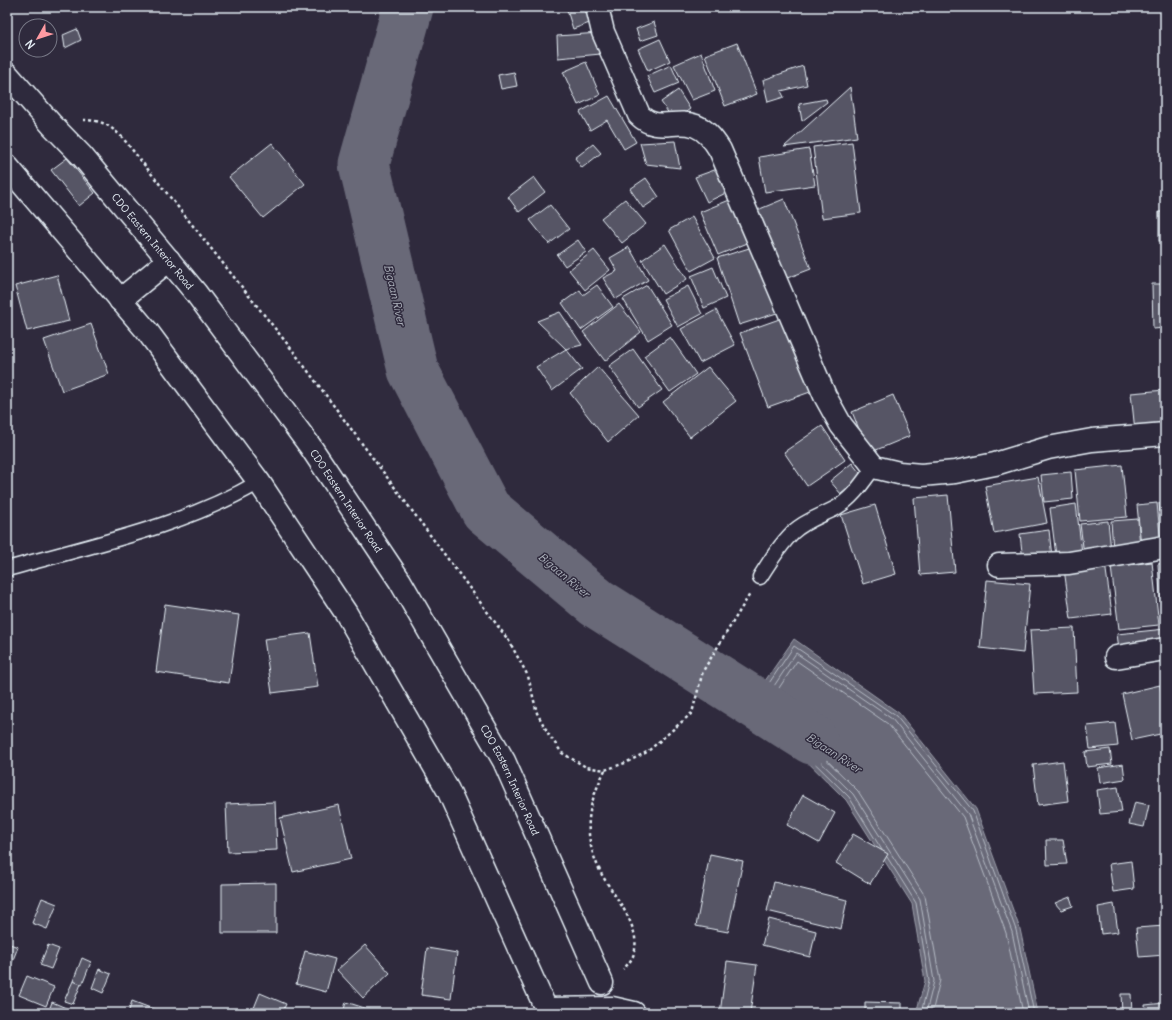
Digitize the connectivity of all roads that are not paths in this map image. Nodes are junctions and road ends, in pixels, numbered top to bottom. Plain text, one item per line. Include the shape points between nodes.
1 (597, 7) edge
2 (7, 74) edge
3 (7, 166) edge
4 (169, 260) junction
5 (120, 300) junction
6 (1165, 434) edge
7 (874, 467) junction
8 (259, 482) junction
9 (1165, 547) edge
10 (999, 565) dead end
11 (7, 569) edge
12 (760, 577) road end
13 (1165, 649) edge
14 (1116, 657) dead end
15 (602, 983) road end
16 (634, 1013) edge

1 - 7 main road via 604,32 639,115 645,121 655,124 691,123 702,127 720,150 825,396 841,426
2 - 4 main road, CDO Eastern Interior Road via 82,156
3 - 5 main road
4 - 5 main road
4 - 15 main road, CDO Eastern Interior Road via 310,446 400,581 504,761
5 - 8 main road via 147,331
6 - 7 main road via 1092,440 1048,448 995,464 955,472 921,475
7 - 12 lane via 851,497 793,532
8 - 11 lane via 215,506 178,520
8 - 16 main road via 346,613 448,790 546,1009 612,1008
9 - 10 main road via 1069,563
13 - 14 main road

